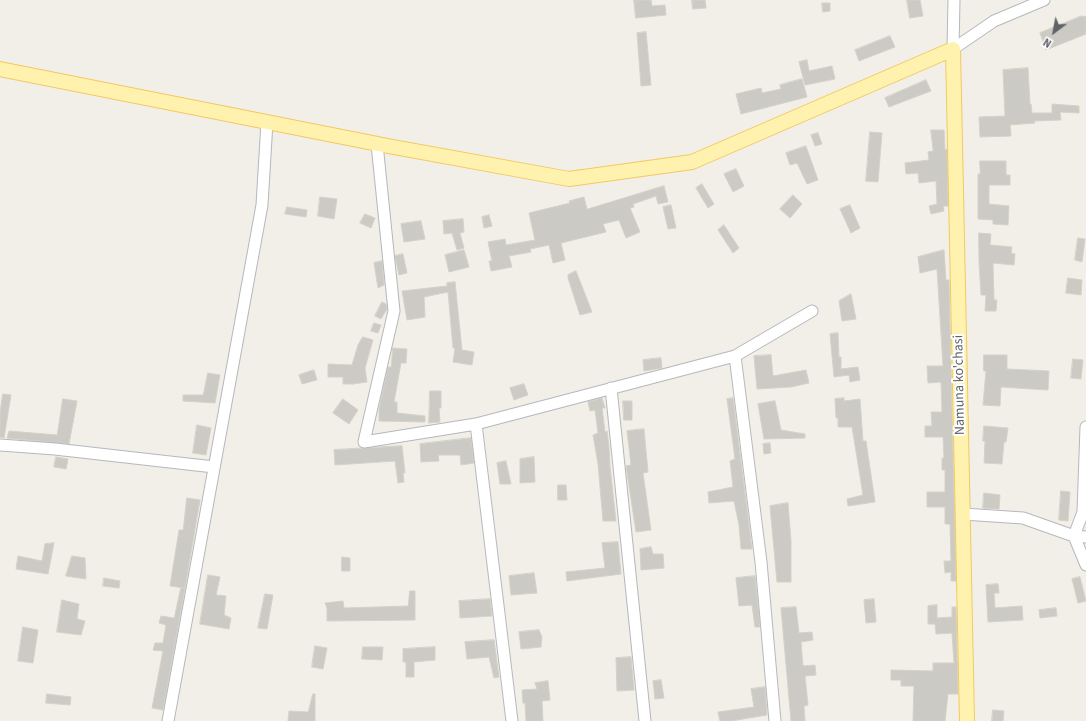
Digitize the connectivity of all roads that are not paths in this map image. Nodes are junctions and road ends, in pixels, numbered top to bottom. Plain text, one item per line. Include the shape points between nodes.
1 (954, 0) edge
2 (1044, 0) edge
3 (953, 50) junction
4 (0, 69) edge
5 (267, 122) junction
6 (377, 144) junction
7 (812, 311) dead end
8 (735, 356) junction
9 (611, 388) junction
10 (476, 424) junction
11 (1086, 427) edge
12 (0, 445) edge
13 (214, 467) junction
14 (963, 514) junction
15 (1074, 536) junction
16 (1086, 538) edge
17 (1086, 564) edge
18 (168, 721) edge
19 (512, 721) edge
20 (645, 721) edge
21 (775, 721) edge
22 (968, 721) edge

1 - 3 street
2 - 3 street via 994,21
3 - 6 main road via 692,162 570,179
3 - 14 main road, Namuna ko'chasi
4 - 5 main road
5 - 6 main road
5 - 13 street via 262,205
6 - 10 street via 394,311 364,442
7 - 8 street
8 - 9 street
8 - 21 street via 761,562
9 - 10 street
9 - 20 street
10 - 19 street
11 - 15 street via 1083,512
12 - 13 street
13 - 18 street
14 - 15 street via 1023,518
14 - 22 main road, Namuna ko'chasi
15 - 16 street
15 - 17 street

